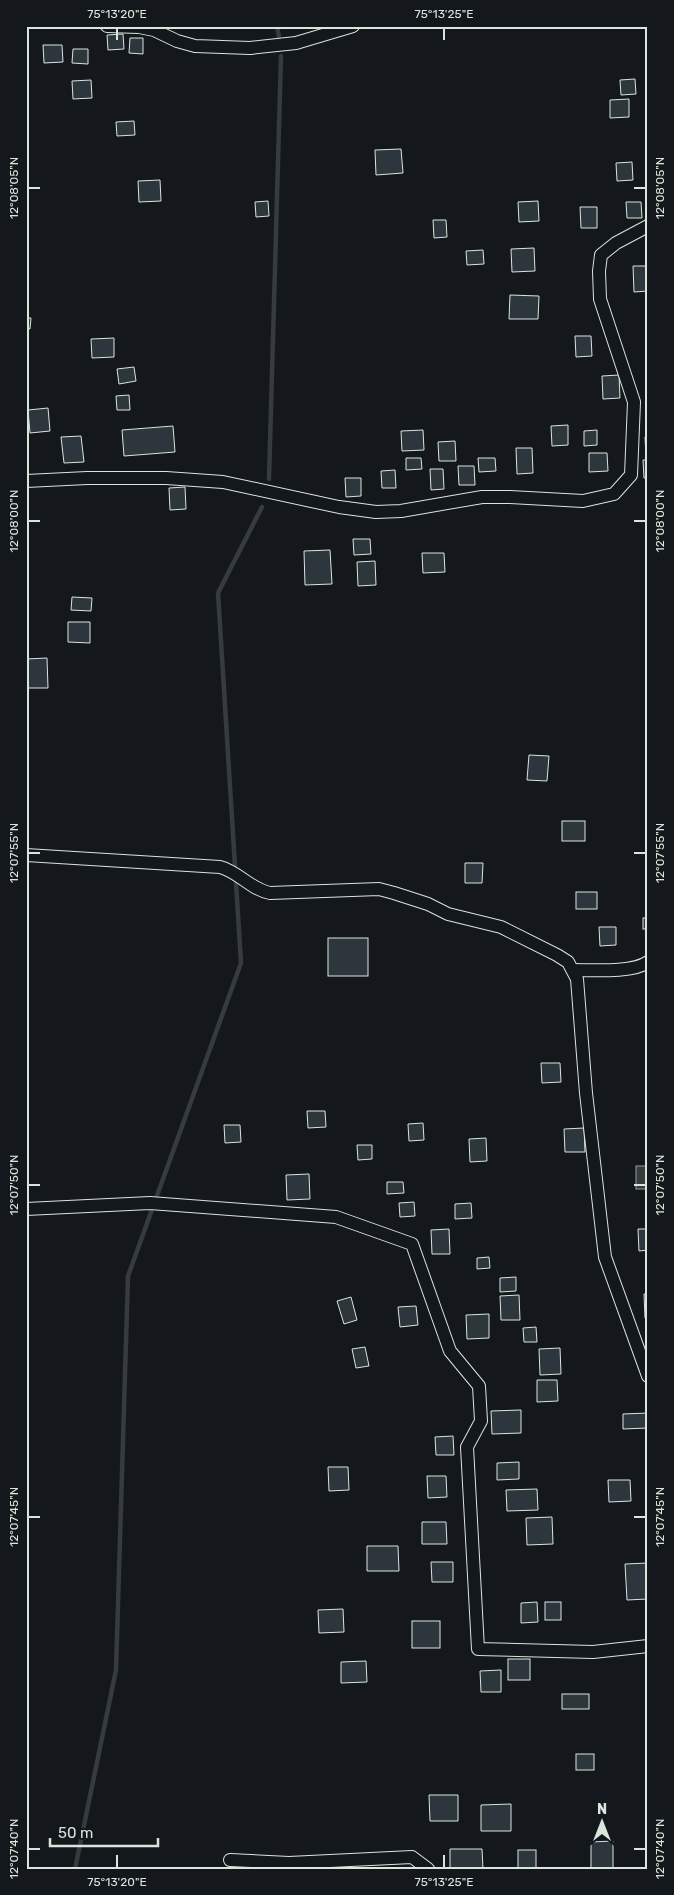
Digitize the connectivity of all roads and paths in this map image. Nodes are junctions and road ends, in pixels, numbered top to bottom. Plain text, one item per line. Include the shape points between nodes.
1 (107, 26) edge
2 (353, 26) edge
3 (648, 226) edge
4 (26, 481) edge
5 (26, 855) edge
6 (648, 962) edge
7 (572, 970) junction
8 (26, 1209) edge
9 (648, 1376) edge
10 (648, 1646) edge
11 (230, 1860) dead end
12 (428, 1869) edge

1 - 2 street via 154,30 195,46 250,48 296,43
3 - 4 street via 601,255 600,299 634,402 631,475 614,494 583,501 482,497 402,511 376,512 223,482 166,478
5 - 7 street via 220,867 229,869 259,891 379,889 428,904 448,914 501,927 557,955 568,962
6 - 7 street via 628,968
7 - 9 street via 577,979 586,1093 606,1257
8 - 10 street via 167,1204 336,1217 412,1244 450,1351 479,1386 481,1421 467,1447 478,1649 592,1652
11 - 12 street via 288,1863 412,1857

